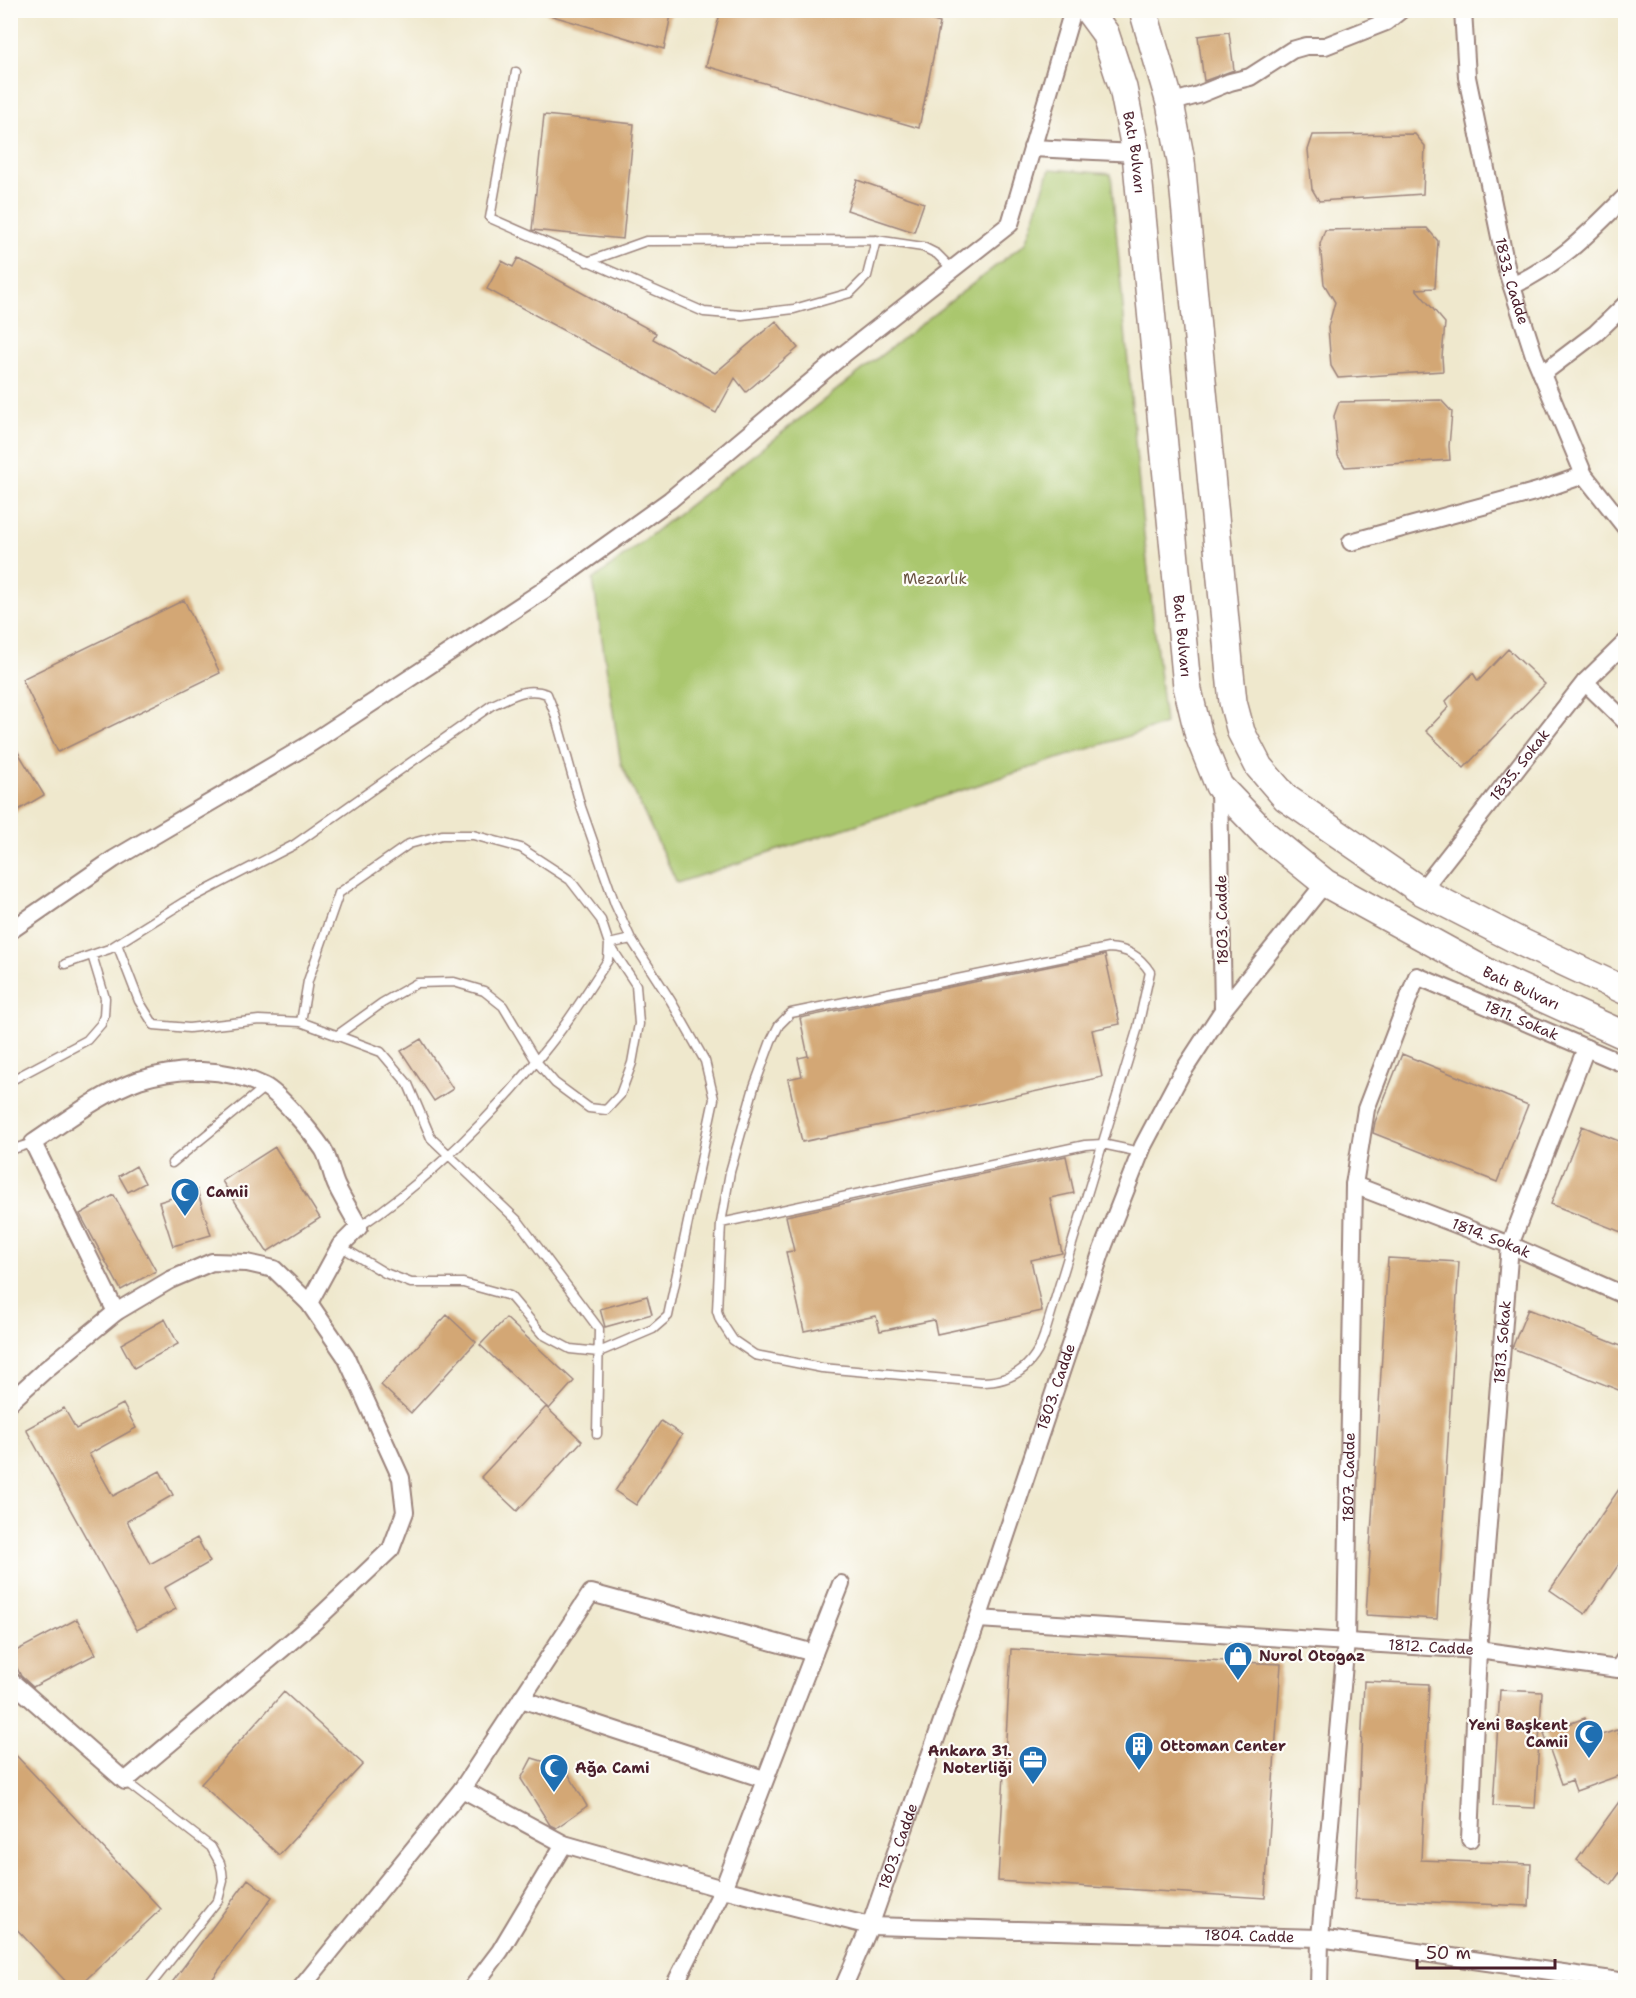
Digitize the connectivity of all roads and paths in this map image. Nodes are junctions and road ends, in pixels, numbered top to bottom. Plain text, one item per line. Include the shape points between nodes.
1 (1073, 10) edge
2 (1088, 10) edge
3 (1143, 10) edge
4 (1401, 10) edge
5 (1463, 10) edge
6 (516, 72) dead end
7 (1170, 103) junction
8 (1032, 147) junction
9 (1136, 153) junction
10 (1626, 196) edge
11 (876, 240) junction
12 (587, 262) junction
13 (952, 268) junction
14 (1512, 286) junction
15 (1626, 304) edge
16 (1542, 374) junction
17 (1584, 475) junction
18 (1626, 528) edge
19 (1352, 542) dead end
20 (1626, 642) edge
21 (1585, 682) junction
22 (1626, 722) edge
23 (1219, 786) junction
24 (1325, 884) junction
25 (1421, 891) junction
26 (10, 931) edge
27 (631, 939) junction
28 (117, 944) junction
29 (609, 944) junction
30 (92, 955) junction
31 (65, 964) dead end
32 (1417, 976) joint
33 (1626, 991) edge
34 (1223, 1010) junction
35 (301, 1022) junction
36 (336, 1036) junction
37 (1626, 1036) edge
38 (1586, 1048) junction
39 (536, 1061) junction
40 (1626, 1065) edge
41 (10, 1081) edge
42 (265, 1087) junction
43 (33, 1143) junction
44 (1102, 1144) junction
45 (10, 1150) edge
46 (1140, 1152) junction
47 (451, 1155) junction
48 (172, 1163) dead end
49 (1354, 1185) junction
50 (721, 1222) junction
51 (359, 1227) junction
52 (1510, 1245) junction
53 (340, 1246) junction
54 (1626, 1296) edge
55 (309, 1303) junction
56 (116, 1312) junction
57 (599, 1352) junction
58 (10, 1402) edge
59 (597, 1434) dead end
60 (841, 1584) dead end
61 (978, 1619) junction
62 (1346, 1641) junction
63 (1478, 1650) junction
64 (814, 1653) junction
65 (1623, 1667) edge
66 (10, 1680) edge
67 (521, 1699) junction
68 (764, 1779) junction
69 (125, 1781) junction
70 (462, 1789) junction
71 (1470, 1839) dead end
72 (564, 1844) junction
73 (723, 1889) junction
74 (870, 1926) junction
75 (1320, 1938) junction
76 (1625, 1980) edge
77 (148, 1988) edge
78 (301, 1988) edge
79 (472, 1988) edge
80 (673, 1988) edge
81 (843, 1988) edge
82 (1318, 1988) edge

1 - 8 street
2 - 9 main road, Batı Bulvarı via 1105,33 1123,88
3 - 7 main road
4 - 7 street via 1386,22 1325,46 1292,50 1250,77
5 - 14 street, 1833. Cadde via 1467,77
6 - 12 lane via 490,218
7 - 25 main road via 1181,161 1233,702 1241,732 1259,767 1286,798
8 - 9 street
8 - 13 street via 1010,224
9 - 23 main road, Batı Bulvarı via 1187,686 1199,736
10 - 14 street via 1577,246 1536,275
11 - 12 lane via 646,240
11 - 12 lane via 867,276 850,293 794,309 742,315 705,312
11 - 13 lane via 923,247 938,254
13 - 26 street via 670,500 553,583 308,745 114,859
14 - 16 street, 1833. Cadde
15 - 16 street via 1596,333
16 - 17 street, 1833. Cadde
17 - 18 street, 1833. Cadde
17 - 19 street via 1538,492
20 - 21 street, 1835. Sokak
21 - 22 street
21 - 25 street, 1835. Sokak
23 - 24 main road, Batı Bulvarı via 1267,836
23 - 34 street, 1803. Cadde
24 - 34 street
24 - 37 main road, Batı Bulvarı via 1494,976
25 - 33 main road
27 - 28 lane via 581,807 555,714 547,694 537,690 524,691 492,705 294,845 184,902
27 - 29 lane
27 - 57 lane via 705,1062 714,1099 668,1316 653,1329
28 - 30 lane
28 - 35 lane via 139,1001 154,1025 189,1028 259,1020
29 - 35 lane via 601,920 570,880 521,848 473,836 442,835 409,844 339,893 308,981
29 - 39 lane via 608,960
29 - 39 lane via 636,985 639,1024 632,1063 620,1095 606,1110 589,1108 555,1083
30 - 31 lane
30 - 41 lane via 105,998 101,1024 87,1040
32 - 38 street, 1811. Sokak
32 - 49 street, 1807. Cadde via 1366,1109
34 - 46 street, 1803. Cadde via 1180,1076
35 - 36 lane
36 - 39 lane via 417,983 454,982 484,991 503,1006
36 - 47 lane via 381,1052 408,1084 432,1138
38 - 40 street, 1811. Sokak
38 - 52 street, 1813. Sokak
39 - 47 lane
42 - 43 street via 207,1071 171,1072 137,1081 87,1106
42 - 48 lane
42 - 51 street via 303,1121 324,1151 336,1186
43 - 45 lane
43 - 56 street
44 - 46 lane
44 - 50 lane
44 - 50 lane via 1040,1348 1025,1368 1005,1380 822,1368 755,1355 744,1349 725,1330 717,1311
44 - 50 lane via 1138,1027 1150,972 1137,956 1118,948 791,1013 774,1033 754,1087 730,1172
46 - 61 street, 1803. Cadde via 1102,1250
47 - 51 lane
47 - 57 lane via 519,1222 575,1295 599,1329
49 - 52 street, 1814. Sokak
49 - 62 street, 1807. Cadde
51 - 53 street
52 - 54 street, 1814. Sokak
52 - 63 street, 1813. Sokak
53 - 55 street
53 - 57 lane via 385,1273 411,1283 463,1283 510,1296 542,1334 570,1349
55 - 56 street via 274,1269 212,1262 170,1280
55 - 69 street via 346,1357 401,1478 405,1512 391,1549 313,1623
56 - 58 street
57 - 59 lane
60 - 64 street
61 - 62 street, 1812. Cadde
61 - 74 street, 1803. Cadde
62 - 63 street, 1812. Cadde
62 - 75 street, 1807. Cadde
63 - 65 street, 1812. Cadde
63 - 71 street, 1813. Sokak
64 - 67 street via 591,1593
64 - 68 street
66 - 69 street
67 - 68 street
67 - 70 street
68 - 73 street
69 - 77 lane via 211,1847 222,1871 218,1900
70 - 72 street, 1804. Cadde
70 - 78 street
72 - 73 street, 1804. Cadde
72 - 79 street via 500,1952
73 - 74 street, 1804. Cadde
73 - 80 street
74 - 75 street, 1804. Cadde
74 - 81 street, 1803. Cadde
75 - 76 street, 1804. Cadde
75 - 82 street, 1807. Cadde

